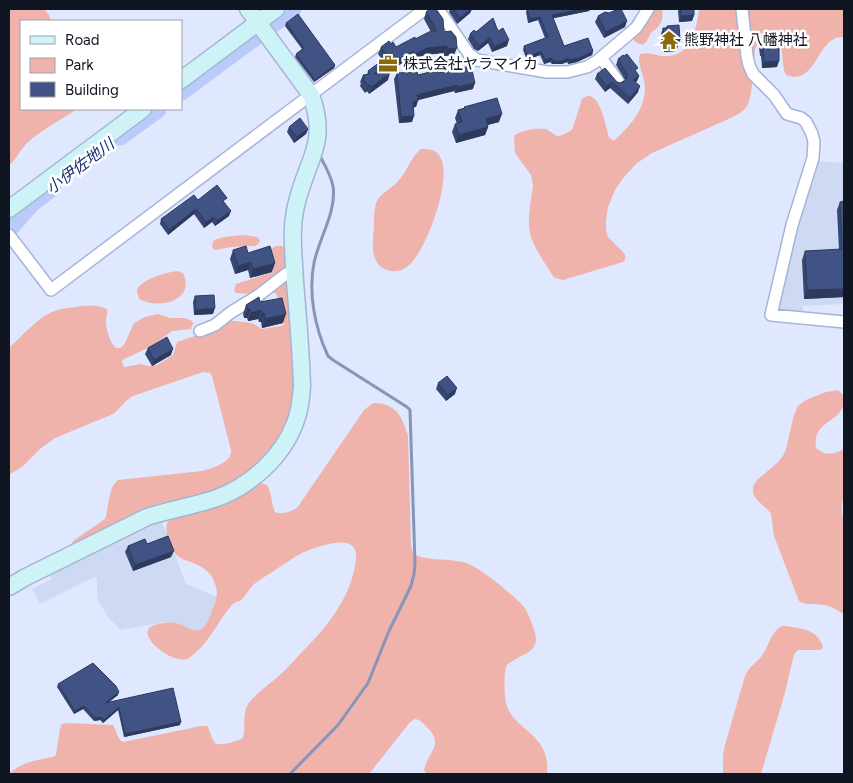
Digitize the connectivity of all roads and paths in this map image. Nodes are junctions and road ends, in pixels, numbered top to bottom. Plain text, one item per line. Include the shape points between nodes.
1 (248, 9) edge
2 (276, 9) edge
3 (425, 9) edge
4 (438, 9) edge
5 (648, 9) edge
6 (742, 9) edge
7 (261, 28) junction
8 (601, 58) junction
9 (182, 79) edge
10 (618, 81) edge
11 (311, 95) junction
12 (142, 110) edge
13 (9, 209) edge
14 (9, 235) edge
15 (295, 273) junction
16 (844, 322) edge
17 (200, 331) dead end
18 (9, 587) edge

1 - 7 street
2 - 7 street
3 - 11 street
4 - 8 street via 469,54 478,60 557,73 578,70
5 - 8 street via 636,28
6 - 16 street via 748,65 787,114 806,122 814,142 813,158 792,225 771,315
7 - 9 street
7 - 11 street
8 - 10 street
11 - 14 street via 50,290
11 - 15 street via 318,134 295,209
12 - 13 street
15 - 17 street via 286,274 215,325
15 - 18 street via 302,386 296,422 277,455 233,490 198,504 147,517

